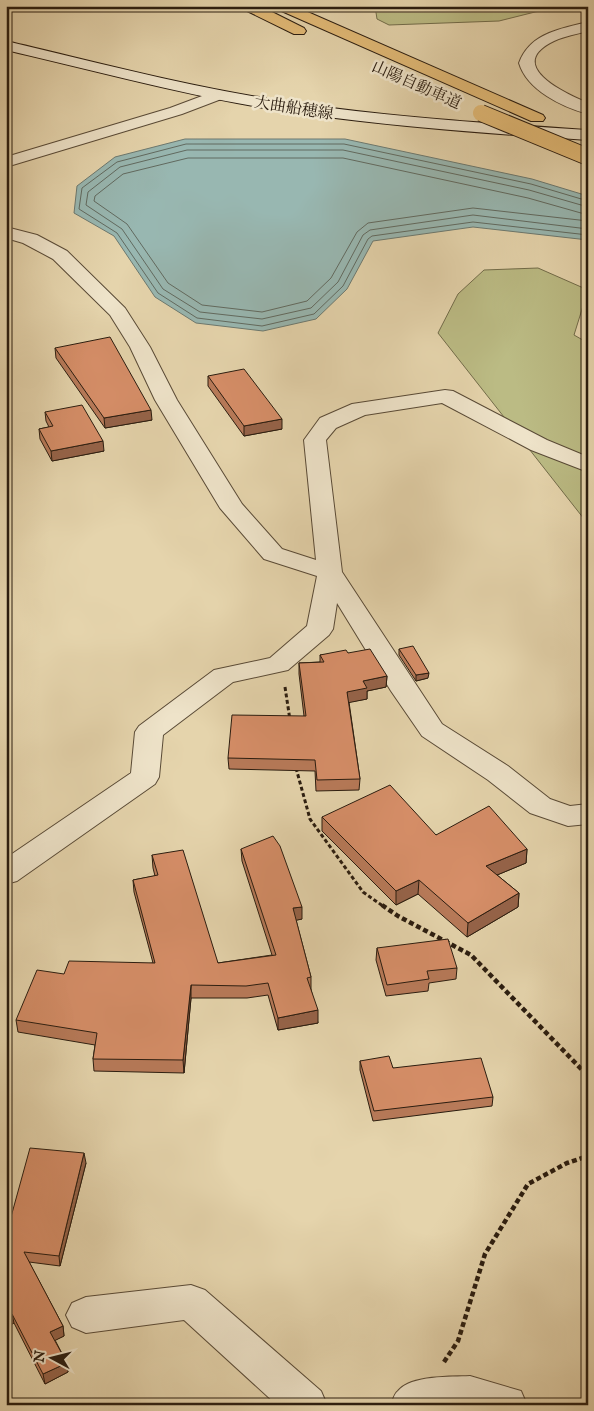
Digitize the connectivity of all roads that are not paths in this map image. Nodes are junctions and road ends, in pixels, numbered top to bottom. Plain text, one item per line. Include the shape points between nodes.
1 (248, 6) edge
2 (282, 6) edge
3 (588, 26) edge
4 (314, 37) dead end
5 (6, 45) edge
6 (218, 95) junction
7 (588, 109) edge
8 (476, 111) dead end
9 (588, 137) edge
10 (588, 157) edge
11 (6, 162) edge
12 (6, 232) edge
13 (588, 465) edge
14 (330, 572) junction
15 (588, 814) edge
16 (6, 874) edge
17 (86, 1315) dead end
18 (415, 1402) edge
19 (307, 1405) edge
20 (507, 1405) edge

1 - 4 highway
2 - 9 highway, 山陽自動車道 via 537,118
3 - 7 street via 550,37 534,46 527,57 528,70 538,82
5 - 6 street, 大曲船穂線
6 - 9 street, 大曲船穂線 via 338,114
6 - 11 street via 176,111
8 - 10 highway, 山陽自動車道, bridge
12 - 14 street via 30,239 60,255 118,312 140,347 166,400 232,508 273,554
13 - 14 street via 539,445 445,396 360,408 328,423 315,440
14 - 15 street via 432,730 498,773 540,806 568,816
14 - 16 street via 320,628 279,664 224,676 149,732 145,777
17 - 19 street via 191,1302
18 - 20 street via 470,1395

